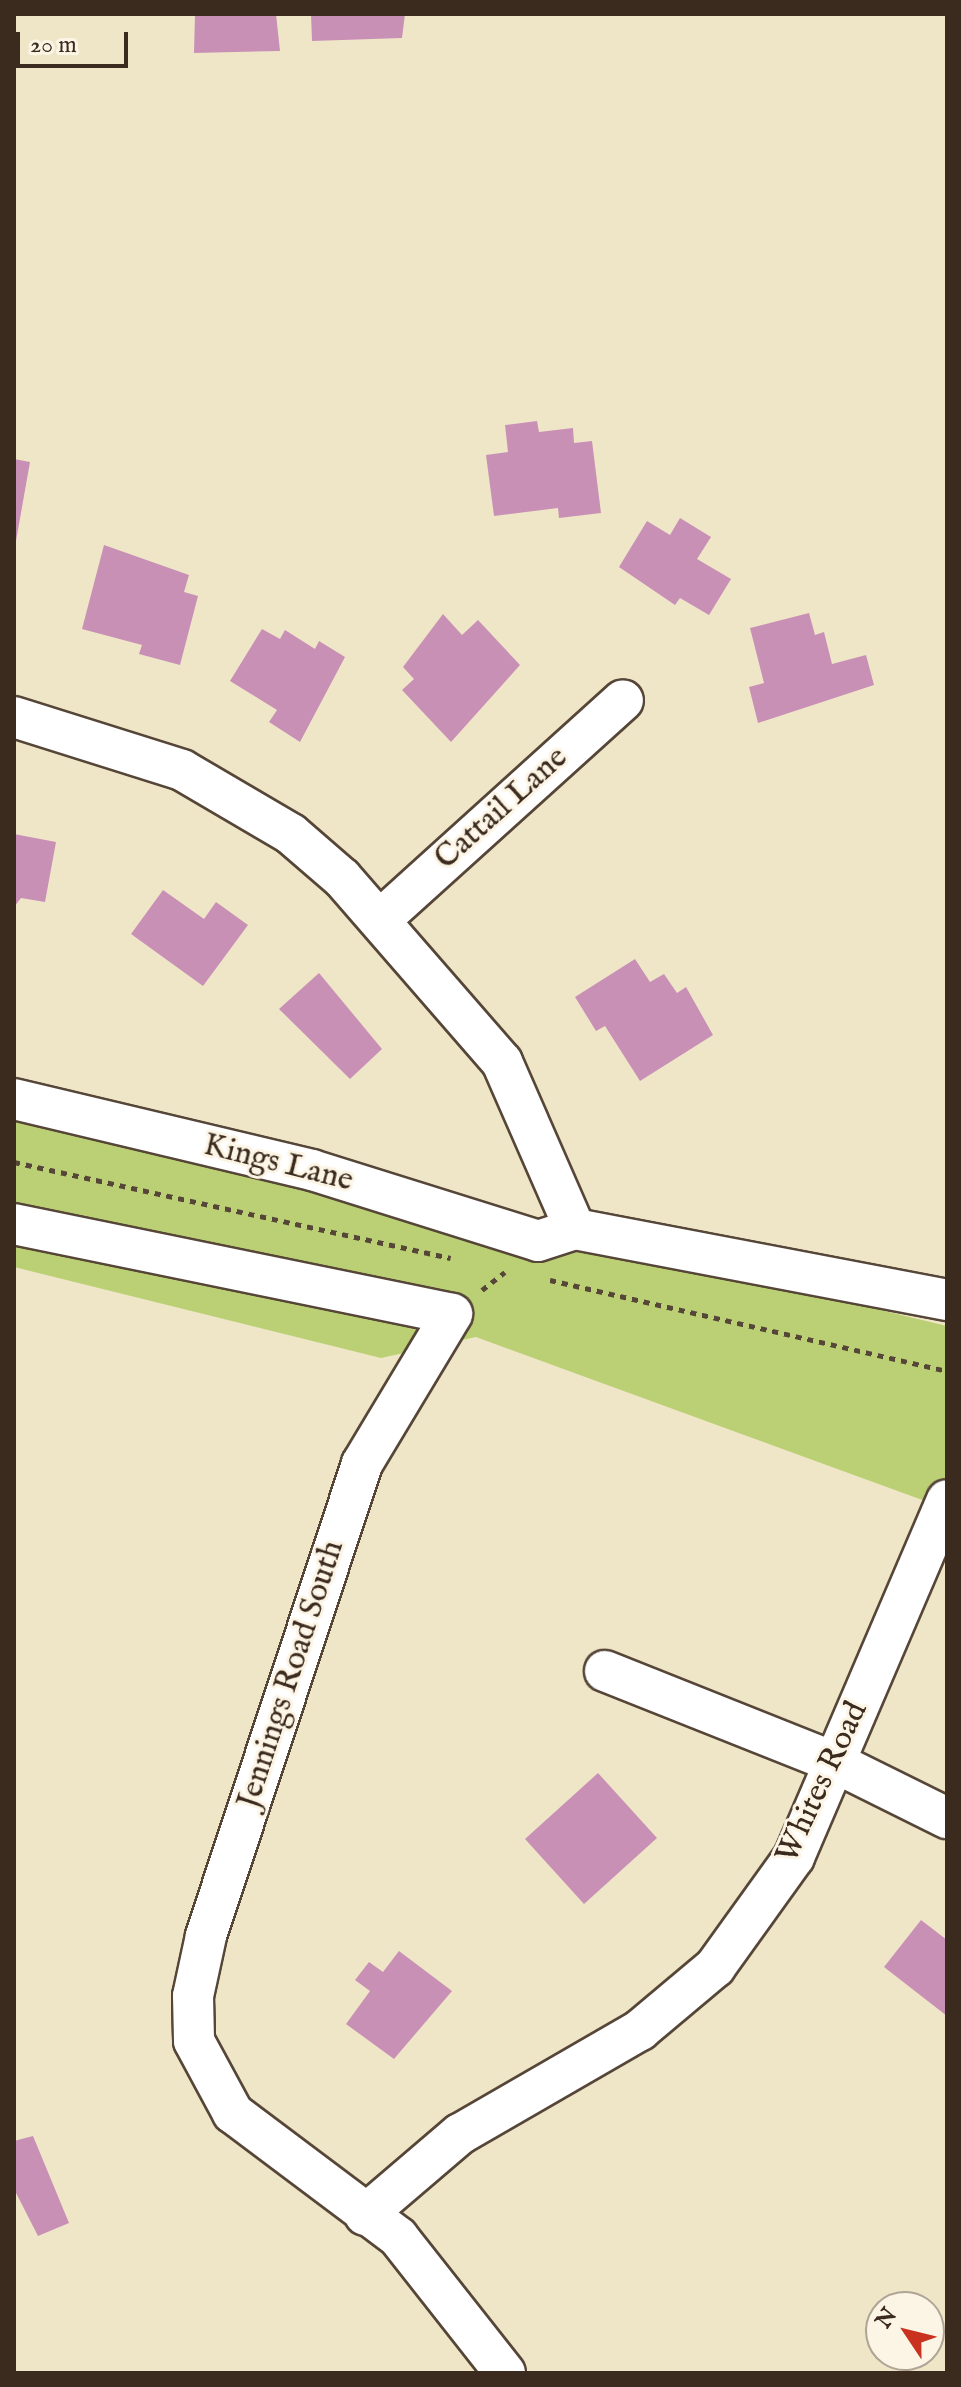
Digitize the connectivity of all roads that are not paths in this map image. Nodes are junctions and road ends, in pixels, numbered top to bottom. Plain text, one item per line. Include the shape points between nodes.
1 (623, 700) dead end
2 (14, 717) edge
3 (381, 919) junction
4 (14, 1099) edge
5 (14, 1224) edge
6 (575, 1229) junction
7 (947, 1300) edge
8 (947, 1500) edge
9 (605, 1671) dead end
10 (836, 1763) junction
11 (947, 1818) edge
12 (365, 2215) junction
13 (505, 2373) edge

1 - 3 street, Cattail Lane
2 - 3 street via 182,770 291,834
3 - 6 street via 502,1062
4 - 6 street, Kings Lane via 312,1170 538,1241
5 - 12 street, Jennings Road South via 452,1314 362,1464 206,1936 193,1996 194,2041 233,2113
6 - 7 street
8 - 10 street, Whites Road
9 - 10 street
10 - 11 street
10 - 12 street, Whites Road via 794,1857 715,1967 640,2030 460,2134
12 - 13 street, Jennings Road South via 398,2237

